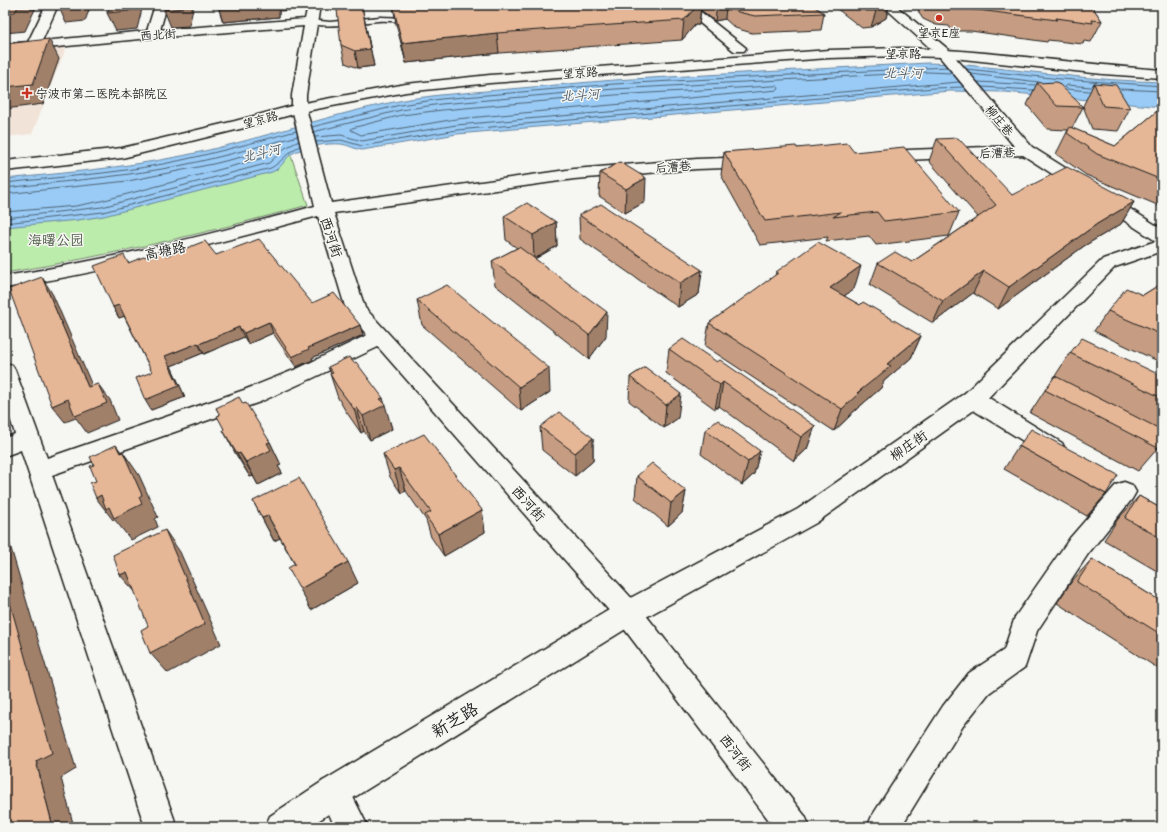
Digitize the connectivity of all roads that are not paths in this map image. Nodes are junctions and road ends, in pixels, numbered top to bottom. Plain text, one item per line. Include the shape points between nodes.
1 (52, 5) edge
2 (161, 5) edge
3 (314, 5) edge
4 (684, 5) edge
5 (888, 5) edge
6 (419, 20) edge
7 (312, 22) junction
8 (152, 34) junction
9 (932, 42) junction
10 (33, 45) junction
11 (5, 48) edge
12 (739, 48) junction
13 (944, 53) junction
14 (1092, 56) dead end
15 (462, 69) dead end
16 (447, 70) dead end
17 (1162, 74) edge
18 (299, 101) junction
19 (85, 144) dead end
20 (1026, 150) junction
21 (869, 157) edge
22 (768, 161) edge
23 (5, 166) edge
24 (324, 209) junction
25 (1162, 237) edge
26 (1162, 245) edge
27 (5, 282) edge
28 (381, 337) junction
29 (5, 370) edge
30 (973, 399) junction
31 (16, 442) edge
32 (1071, 460) edge
33 (39, 470) junction
34 (1124, 492) dead end
35 (628, 613) junction
36 (334, 792) junction
37 (160, 827) edge
38 (281, 827) edge
39 (352, 827) edge
40 (794, 827) edge
41 (883, 827) edge

1 - 10 street
2 - 8 street
3 - 7 street
4 - 12 street
5 - 9 street, 柳庄巷
6 - 7 lane via 380,19 330,24
7 - 8 street, 西北街
7 - 18 street
8 - 10 street, 西北街
9 - 12 street, 望京路 via 855,42
9 - 13 street, 柳庄巷
9 - 14 street, 望京路
10 - 11 street, 西北街
12 - 15 street, 望京路
13 - 17 street, 望京路
13 - 18 street, 望京路 via 829,54 490,79
13 - 20 street, 柳庄巷
16 - 18 street, 望京路 via 377,80
18 - 19 street, 望京路 via 220,119
18 - 23 street, 望京路 via 238,125 122,153
18 - 24 street, 西河街
20 - 21 street, 后漕巷
20 - 25 street, 柳庄巷
22 - 24 street, 后漕巷 via 574,174
24 - 27 street, 高塘路 via 198,243
24 - 28 street, 西河街 via 356,310
26 - 30 street, 柳庄街 via 1108,263
28 - 33 street via 252,396
28 - 35 street, 西河街
29 - 31 street
30 - 32 street
30 - 35 street, 柳庄街 via 807,516
31 - 33 street
33 - 37 street
34 - 41 street via 1079,546 1025,626 1015,658 979,683 953,716
35 - 36 street, 新芝路
35 - 40 street, 西河街
36 - 38 street, 新芝路
36 - 39 street

